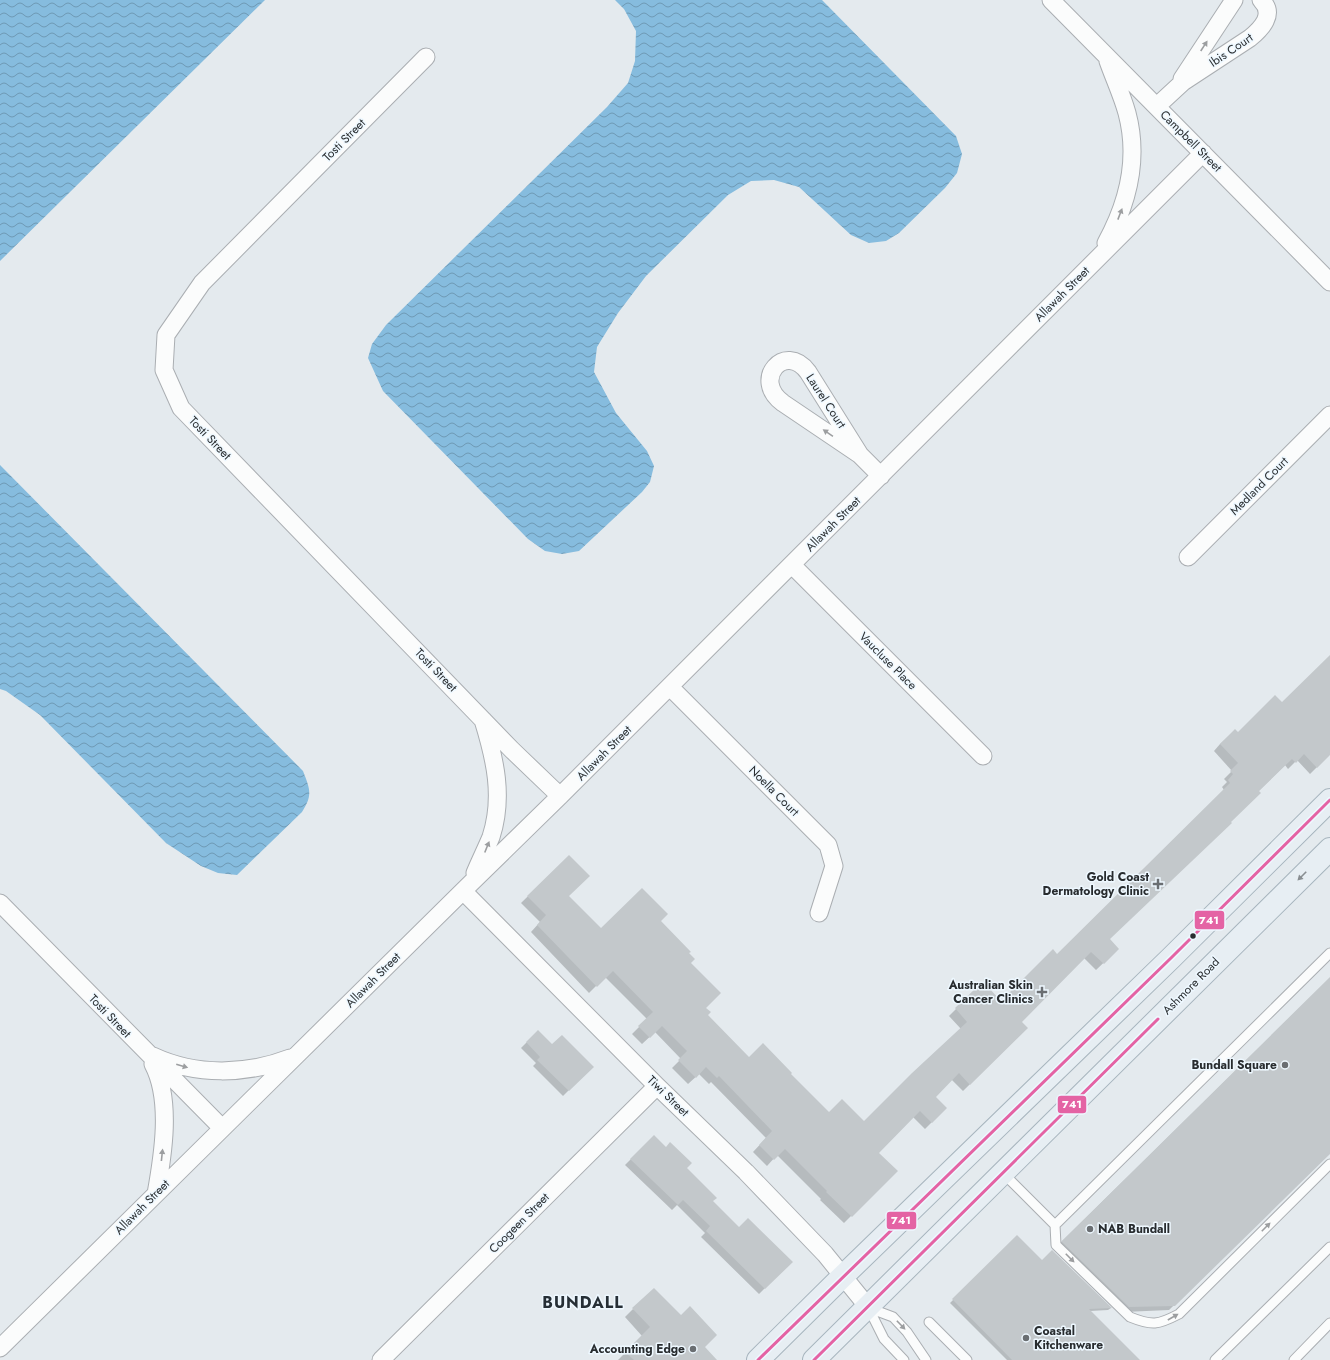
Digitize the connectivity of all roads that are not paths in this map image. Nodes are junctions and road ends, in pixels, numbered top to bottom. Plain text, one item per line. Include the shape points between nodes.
1 (1051, 0) edge
2 (1234, 0) edge
3 (1261, 0) edge
4 (1105, 54) junction
5 (426, 57) dead end
6 (1173, 90) junction
7 (1157, 106) junction
8 (1203, 153) junction
9 (1096, 261) junction
10 (1330, 282) edge
11 (1330, 415) edge
12 (860, 455) junction
13 (881, 476) junction
14 (1188, 557) dead end
15 (792, 565) junction
16 (670, 687) junction
17 (482, 718) junction
18 (983, 756) dead end
19 (560, 796) junction
20 (1330, 800) edge
21 (1330, 849) edge
22 (467, 887) junction
23 (0, 903) edge
24 (819, 913) dead end
25 (1330, 953) edge
26 (145, 1052) junction
27 (295, 1056) junction
28 (657, 1086) junction
29 (222, 1128) junction
30 (1330, 1164) edge
31 (1003, 1173) junction
32 (156, 1194) junction
33 (1055, 1225) junction
34 (1330, 1247) edge
35 (843, 1276) junction
36 (868, 1307) junction
37 (930, 1322) dead end
38 (1330, 1323) edge
39 (0, 1348) edge
40 (381, 1360) edge
41 (758, 1360) edge
42 (814, 1360) edge
43 (904, 1360) edge
44 (926, 1360) edge
45 (967, 1360) edge
46 (1214, 1360) edge
47 (1294, 1360) edge

1 - 4 street, Campbell Street
6 -> 2 street, Ibis Court
3 - 6 street, Ibis Court via 1267,7 1268,14 1259,30
4 - 7 street, Campbell Street
9 -> 4 street via 1121,212 1129,182 1132,154 1132,137 1127,112
5 - 17 street, Tosti Street via 202,283 166,334 164,370 180,408
6 - 7 street, Ibis Court
7 - 8 street, Campbell Street
8 - 9 street, Allawah Street
8 - 10 street, Campbell Street
9 - 13 street, Allawah Street
11 - 14 street, Medland Court
12 -> 12 street, Laurel Court via 779,400 772,390 769,379 776,365 789,360 802,366
12 - 13 street, Laurel Court
13 - 15 street, Allawah Street
15 - 16 street, Allawah Street
15 - 18 street, Vaucluse Place
16 - 19 street, Allawah Street
16 - 24 street, Noella Court via 828,845 834,866
17 - 19 street, Tosti Street
22 -> 17 street via 491,836 498,797 495,764
19 - 22 street, Allawah Street
20 - 35 main road
21 -> 31 main road, Ashmore Road
22 - 27 street, Allawah Street
22 - 28 street, Tiwi Street
23 - 26 street, Tosti Street
25 - 33 lane
26 -> 27 street via 169,1063 216,1071 253,1068
26 - 29 street, Tosti Street
32 -> 26 street via 163,1146 164,1111 159,1077
27 - 29 street, Allawah Street
28 - 35 street, Tiwi Street via 746,1172 826,1254
28 - 40 street, Coogeen Street
29 - 32 street, Allawah Street
33 -> 30 lane via 1056,1245 1130,1318 1145,1323 1164,1322 1179,1314
31 - 33 lane
31 - 36 main road, Ashmore Road
32 - 39 street, Allawah Street
34 - 46 lane
35 - 36 street, Tiwi Street
35 - 41 main road
36 - 42 main road, Ashmore Road
36 - 43 lane via 884,1339
36 -> 44 lane via 893,1317
37 - 45 lane
38 - 47 lane

